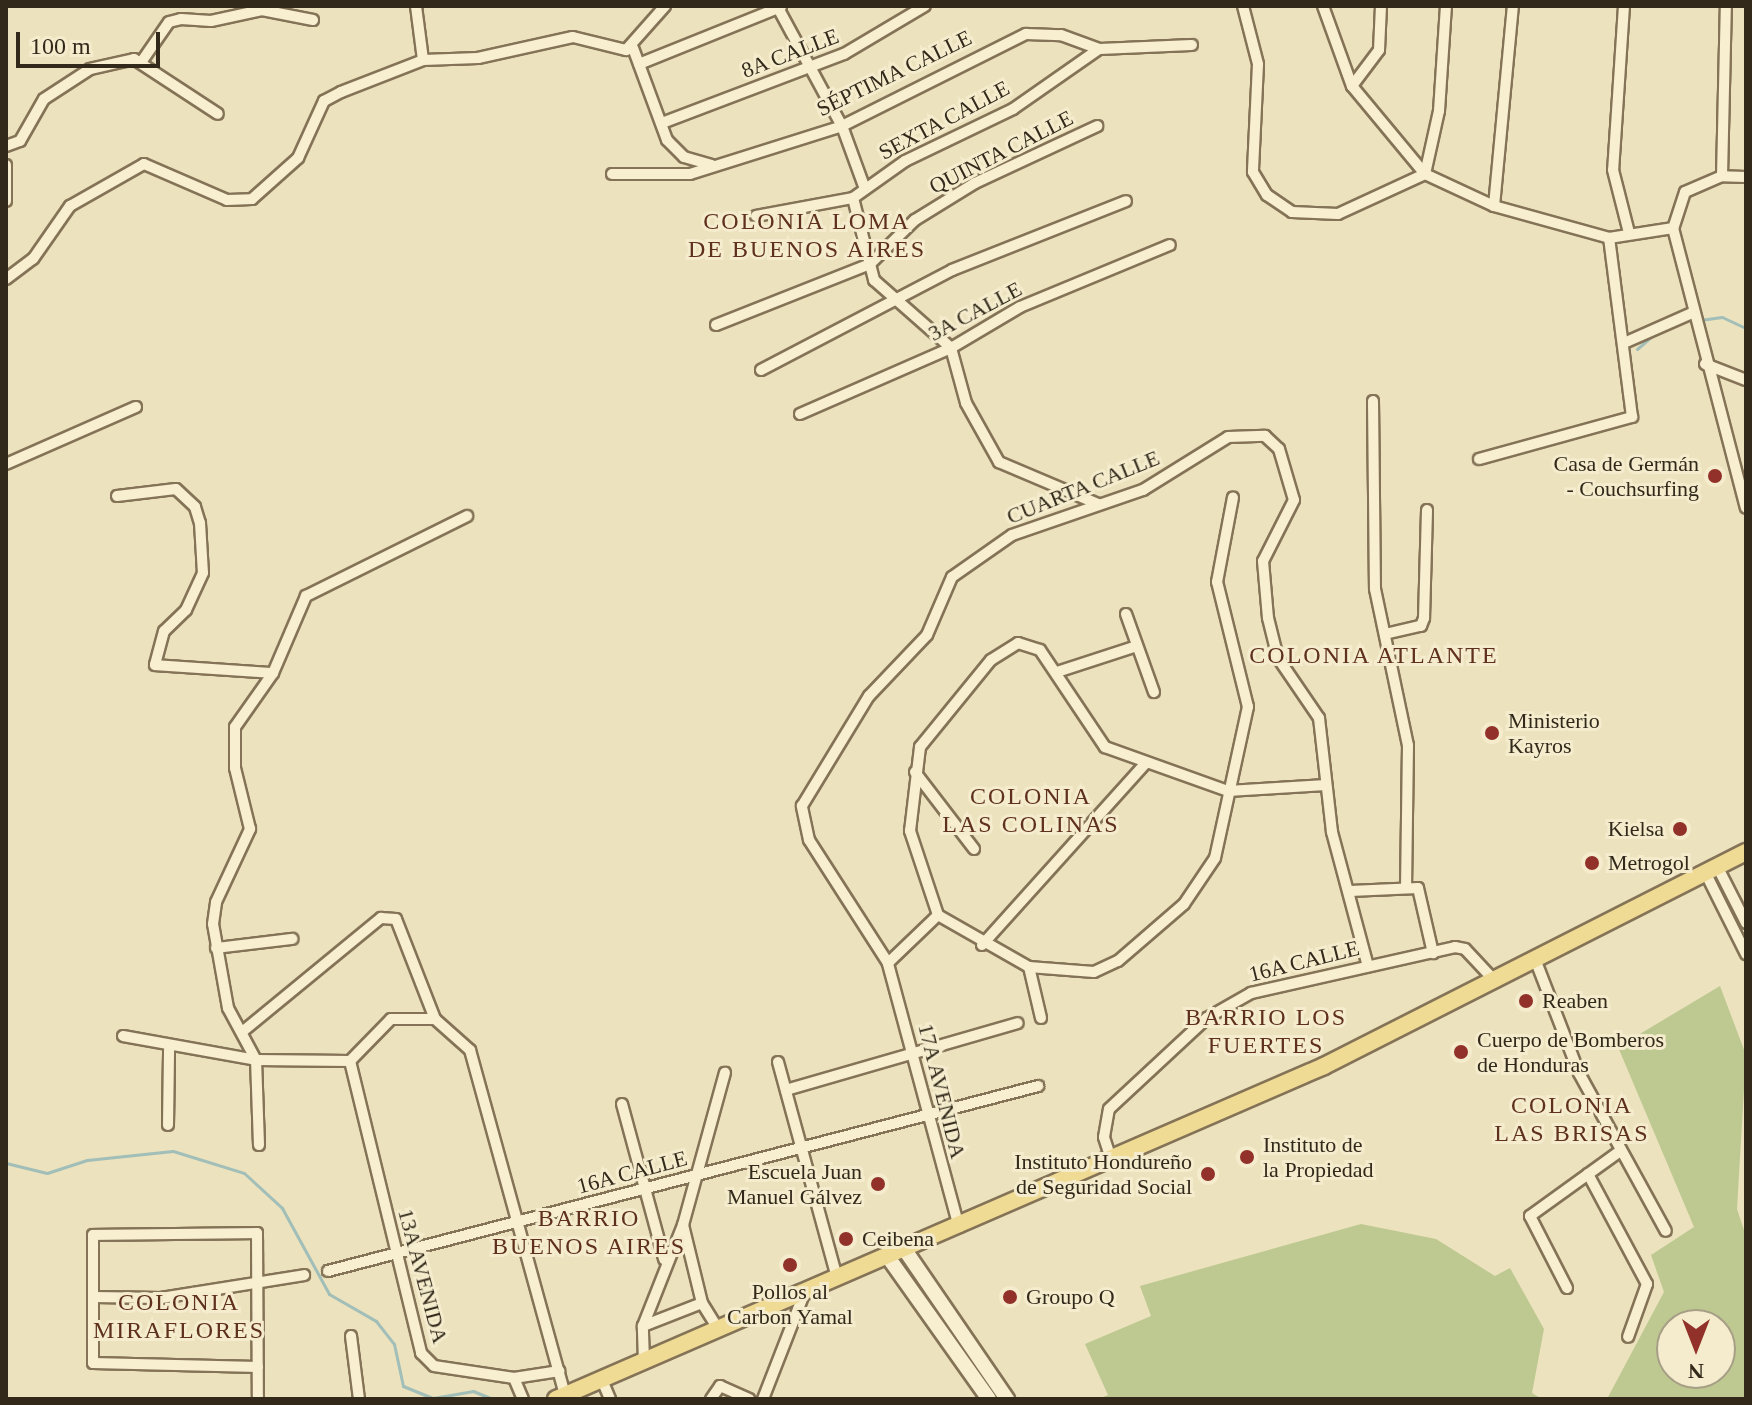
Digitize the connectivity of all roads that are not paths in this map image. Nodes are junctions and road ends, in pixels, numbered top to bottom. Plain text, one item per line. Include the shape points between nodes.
1 (416, 6) edge
2 (665, 6) edge
3 (925, 6) edge
4 (1243, 6) edge
5 (1323, 6) edge
6 (1381, 6) edge
7 (1446, 6) edge
8 (1513, 6) edge
9 (1624, 6) edge
10 (1726, 6) edge
11 (779, 7) edge
12 (313, 20) dead end
13 (1192, 45) dead end
14 (633, 48) junction
15 (1099, 49) junction
16 (423, 60) junction
17 (142, 61) junction
18 (639, 64) junction
19 (810, 67) junction
20 (1352, 86) junction
21 (218, 114) dead end
22 (662, 123) junction
23 (842, 126) junction
24 (1097, 126) dead end
25 (6, 146) edge
26 (6, 165) edge
27 (718, 166) junction
28 (612, 174) dead end
29 (1425, 174) junction
30 (1722, 176) junction
31 (1746, 177) edge
32 (865, 189) junction
33 (853, 198) junction
34 (6, 201) edge
35 (1126, 201) dead end
36 (1494, 206) junction
37 (756, 216) dead end
38 (1673, 228) junction
39 (1629, 233) junction
40 (1609, 238) junction
41 (1170, 245) dead end
42 (870, 264) junction
43 (6, 279) edge
44 (900, 303) junction
45 (1692, 314) junction
46 (716, 325) dead end
47 (1624, 343) junction
48 (951, 348) junction
49 (1705, 364) junction
50 (761, 370) dead end
51 (1746, 380) edge
52 (1373, 401) dead end
53 (136, 407) dead end
54 (800, 414) dead end
55 (1479, 459) dead end
56 (6, 464) edge
57 (117, 496) dead end
58 (1233, 497) dead end
59 (1098, 504) junction
60 (1746, 508) edge
61 (1427, 510) dead end
62 (467, 516) dead end
63 (1126, 614) dead end
64 (1385, 634) junction
65 (1137, 646) junction
66 (1057, 672) junction
67 (273, 673) junction
68 (1154, 692) dead end
69 (1146, 763) junction
70 (915, 772) junction
71 (1326, 785) junction
72 (1228, 791) junction
73 (802, 806) joint
74 (974, 849) dead end
75 (1746, 852) edge
76 (1711, 869) junction
77 (1406, 886) junction
78 (1350, 891) junction
79 (938, 915) junction
80 (1746, 923) edge
81 (292, 939) dead end
82 (982, 945) junction
83 (216, 948) junction
84 (1433, 953) junction
85 (1746, 954) edge
86 (1535, 959) junction
87 (888, 963) junction
88 (1368, 966) junction
89 (1029, 967) junction
90 (1494, 980) junction
91 (1041, 1018) dead end
92 (435, 1019) junction
93 (1018, 1023) dead end
94 (242, 1032) junction
95 (123, 1036) dead end
96 (169, 1049) junction
97 (912, 1053) junction
98 (256, 1060) junction
99 (350, 1061) junction
100 (778, 1062) dead end
101 (725, 1073) dead end
102 (1038, 1086) dead end
103 (786, 1090) junction
104 (622, 1104) dead end
105 (926, 1116) junction
106 (168, 1125) dead end
107 (259, 1145) dead end
108 (801, 1148) junction
109 (1620, 1151) junction
110 (1112, 1162) junction
111 (1588, 1174) junction
112 (695, 1177) junction
113 (645, 1189) junction
114 (521, 1222) junction
115 (683, 1225) junction
116 (959, 1228) junction
117 (1666, 1231) dead end
118 (905, 1250) junction
119 (398, 1253) junction
120 (888, 1257) junction
121 (664, 1259) junction
122 (328, 1271) dead end
123 (304, 1275) dead end
124 (837, 1277) junction
125 (258, 1285) junction
126 (1567, 1288) dead end
127 (805, 1291) junction
128 (94, 1297) junction
129 (702, 1303) junction
130 (643, 1326) junction
131 (718, 1329) junction
132 (351, 1336) dead end
133 (1628, 1337) dead end
134 (644, 1361) junction
135 (258, 1367) junction
136 (559, 1371) junction
137 (514, 1378) junction
138 (602, 1380) junction
139 (561, 1397) edge
140 (258, 1399) edge
141 (359, 1399) edge
142 (523, 1399) edge
143 (610, 1399) edge
144 (711, 1399) edge
145 (749, 1399) edge
146 (763, 1399) edge
147 (989, 1399) edge
148 (1007, 1399) edge

1 - 16 street
2 - 14 street
3 - 19 street, 8A CALLE
4 - 29 street via 1258,64 1253,172 1267,195 1292,212 1338,214
5 - 20 street
6 - 20 street via 1379,50
7 - 29 street via 1439,111
8 - 36 street
9 - 39 street via 1613,170
10 - 30 street
11 - 18 street
11 - 19 street
12 - 17 street via 262,10 211,21 181,19 169,22
13 - 15 street
14 - 16 street via 573,37 478,58
14 - 18 street
15 - 23 street, SÉPTIMA CALLE via 1061,35 1018,36
15 - 32 street, SEXTA CALLE via 1013,109
16 - 43 street via 324,101 298,158 260,196 227,200 144,164 70,206 33,259
17 - 21 street
17 - 25 street via 90,69 44,99 20,141
18 - 22 street
19 - 22 street, 8A CALLE
19 - 23 street
20 - 29 street
22 - 27 street via 684,157
23 - 27 street, SÉPTIMA CALLE
23 - 32 street
24 - 42 street, QUINTA CALLE via 975,183 904,229
26 - 34 street
27 - 28 street, SÉPTIMA CALLE via 690,174
29 - 36 street
30 - 31 street
30 - 38 street via 1685,192
32 - 33 street, SEXTA CALLE
33 - 37 street via 816,199
33 - 42 street
35 - 44 street via 965,265
36 - 40 street
38 - 39 street
38 - 45 street
39 - 40 street
40 - 47 street
41 - 48 street, 3A CALLE via 1020,307
42 - 44 street via 874,280
42 - 46 street, QUINTA CALLE
44 - 48 street
44 - 50 street
45 - 47 street
45 - 49 street
47 - 55 street via 1632,417
48 - 54 street, 3A CALLE
48 - 59 street via 966,403 999,462
49 - 51 street
49 - 60 street
52 - 64 street via 1375,589
53 - 56 street
57 - 67 street via 176,489 190,499 200,523 203,573 186,610 164,631 155,665
58 - 72 street via 1217,582 1248,707
59 - 71 street, CUARTA CALLE via 1143,490 1228,437 1265,436 1279,449 1294,500 1263,561 1268,618 1278,658 1319,718
59 - 73 street, CUARTA CALLE via 1012,535 952,577 927,635 869,696
61 - 64 street via 1424,618 1421,626
62 - 67 street via 306,596
63 - 65 street
64 - 77 street via 1408,745
65 - 66 street
65 - 68 street
66 - 69 street via 1090,733 1105,747
66 - 70 street via 1024,643 991,660 920,747
67 - 83 street via 235,727 235,768 250,829 216,902
69 - 72 street
69 - 82 street
70 - 74 street
70 - 79 street via 910,831
71 - 72 street
71 - 78 street
72 - 89 street via 1205,877 1152,934 1094,972
73 - 87 street, 17A AVENIDA via 809,840
75 - 76 main road
76 - 80 street
76 - 85 street
76 - 86 main road
77 - 78 street
77 - 84 street via 1420,891
78 - 88 street
79 - 82 street
79 - 87 street
81 - 83 street
82 - 89 street
83 - 94 street via 228,1008
84 - 88 street, 16A CALLE
84 - 90 street, 16A CALLE via 1465,949
86 - 90 main road
86 - 109 street via 1579,1073
87 - 97 street, 17A AVENIDA
88 - 110 street, 16A CALLE via 1251,993 1207,1018 1103,1118
89 - 91 street
90 - 110 main road
92 - 94 street via 390,916
92 - 99 street via 391,1019
92 - 114 street via 470,1050
93 - 97 street
94 - 98 street
95 - 96 street
96 - 98 street
96 - 106 street
97 - 103 street
97 - 105 street, 17A AVENIDA
98 - 99 street
98 - 107 street
99 - 119 street, 13A AVENIDA via 358,1116
100 - 103 street
101 - 112 street
102 - 105 street, 16A CALLE
103 - 108 street
104 - 113 street
105 - 108 street, 16A CALLE
105 - 116 street, 17A AVENIDA
108 - 112 street, 16A CALLE
108 - 124 street
109 - 111 street
109 - 117 street
110 - 116 main road
111 - 126 street via 1528,1222
111 - 133 street via 1647,1284
112 - 113 street, 16A CALLE
112 - 115 street
113 - 114 street, 16A CALLE
113 - 121 street
114 - 119 street, 16A CALLE
114 - 136 street
115 - 121 street
115 - 129 street
116 - 118 main road
118 - 120 main road
118 - 148 street
119 - 122 street, 16A CALLE
119 - 137 street, 13A AVENIDA via 425,1360
120 - 124 main road
120 - 147 street
121 - 130 street
123 - 125 street
124 - 127 main road
125 - 128 street via 161,1298
125 - 128 street via 257,1233 93,1235
125 - 135 street
127 - 131 main road
127 - 146 street
128 - 135 street via 92,1356 99,1366
129 - 130 street
129 - 131 street
130 - 134 street
131 - 134 main road
132 - 141 street
134 - 138 main road
135 - 140 street
136 - 137 street, 13A AVENIDA
136 - 139 street
137 - 142 street
138 - 139 main road
138 - 143 street
144 - 145 street via 720,1386

